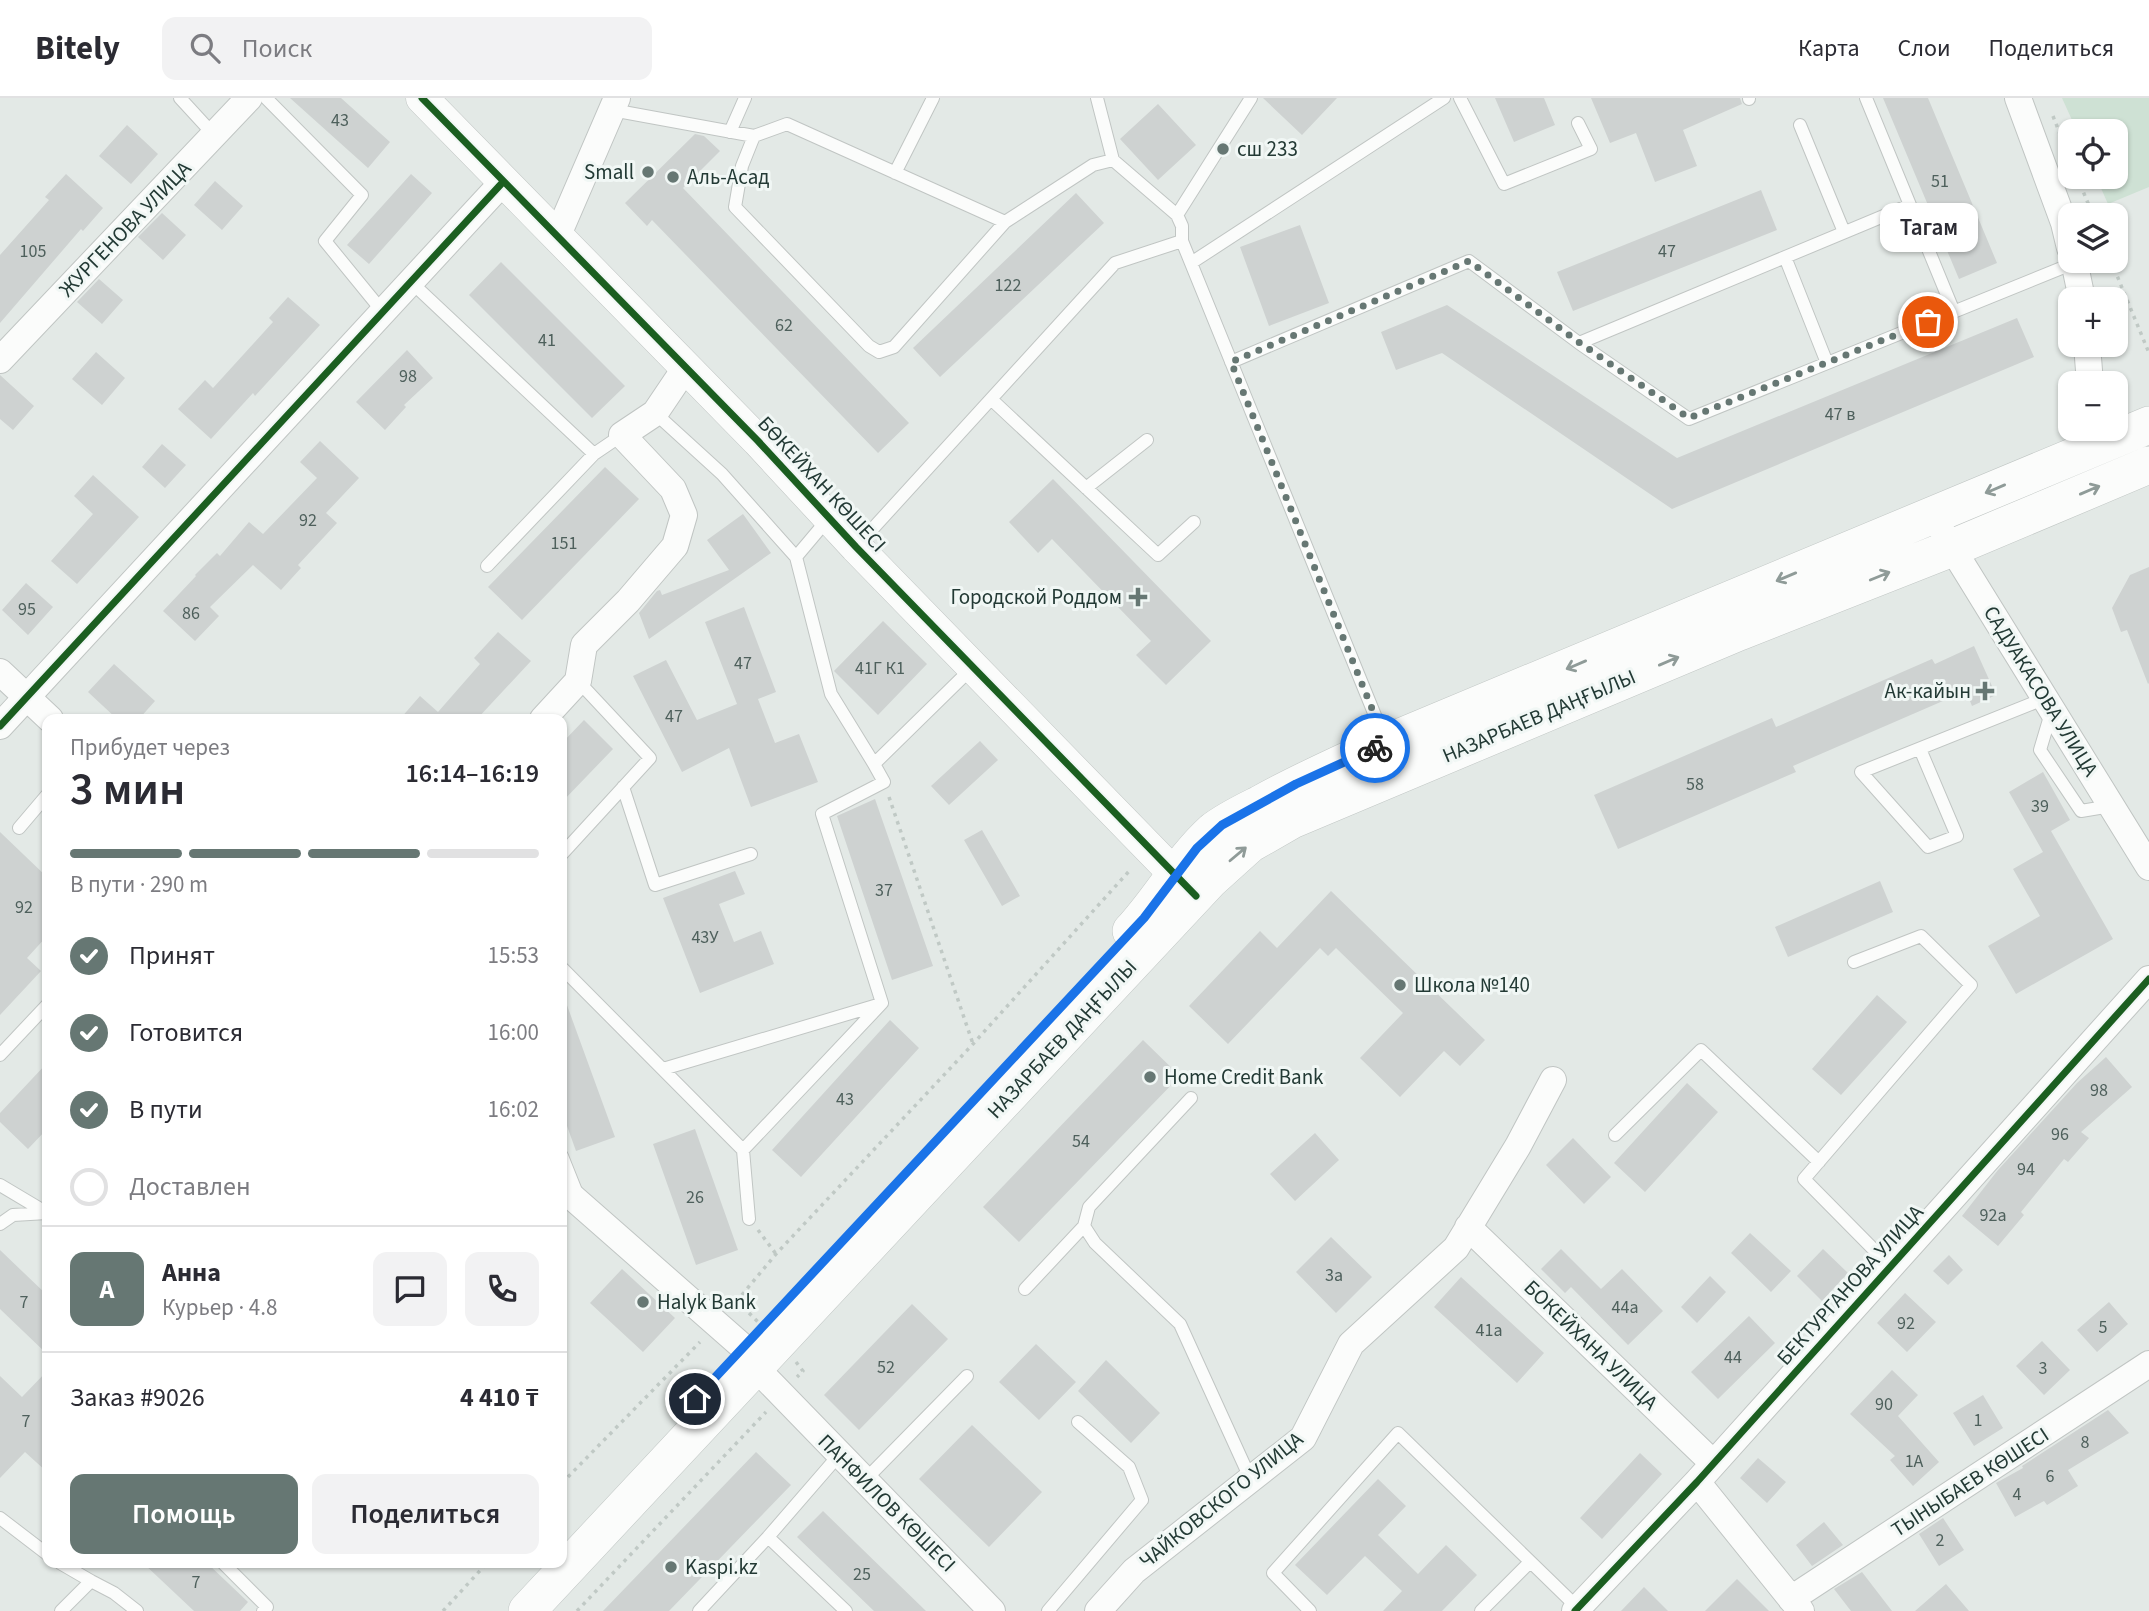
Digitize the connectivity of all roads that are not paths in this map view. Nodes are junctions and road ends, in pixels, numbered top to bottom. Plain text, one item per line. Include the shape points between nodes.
1 (180, 98) edge
2 (249, 98) edge
3 (266, 98) edge
4 (422, 98) edge
5 (744, 98) edge
6 (933, 98) edge
7 (1097, 98) edge
8 (1251, 98) edge
9 (1444, 98) edge
10 (1460, 98) edge
11 (1866, 98) edge
12 (2018, 98) edge
13 (614, 104) edge
14 (1578, 123) dead end
15 (1800, 125) dead end
16 (730, 132) junction
17 (214, 135) junction
18 (754, 136) junction
19 (1113, 160) junction
20 (895, 173) junction
21 (503, 182) junction
22 (1910, 205) junction
23 (2058, 207) edge
24 (1177, 215) junction
25 (1005, 222) junction
26 (1844, 232) junction
27 (557, 237) junction
28 (1181, 241) junction
29 (1785, 257) junction
30 (1191, 263) junction
31 (2058, 264) edge
32 (411, 282) junction
33 (383, 312) junction
34 (1954, 312) junction
35 (1580, 343) junction
36 (0, 360) edge
37 (1231, 362) junction
38 (1827, 363) junction
39 (686, 367) junction
40 (991, 399) junction
41 (655, 412) junction
42 (2149, 425) edge
43 (2128, 430) edge
44 (622, 435) junction
45 (1147, 440) dead end
46 (2086, 441) edge
47 (594, 454) junction
48 (2149, 465) edge
49 (1086, 488) junction
50 (1933, 515) junction
51 (829, 518) junction
52 (1194, 522) dead end
53 (856, 547) junction
54 (1952, 548) junction
55 (796, 556) junction
56 (487, 566) dead end
57 (973, 667) junction
58 (0, 672) edge
59 (578, 681) junction
60 (27, 697) junction
61 (2049, 703) junction
62 (45, 714) edge
63 (548, 714) edge
64 (0, 726) edge
65 (1386, 743) junction
66 (1920, 749) junction
67 (874, 764) junction
68 (623, 788) junction
69 (42, 801) edge
70 (19, 828) dead end
71 (567, 849) edge
72 (2145, 851) edge
73 (751, 854) dead end
74 (1186, 886) junction
75 (1854, 962) dead end
76 (567, 973) edge
77 (2149, 979) edge
78 (882, 1003) junction
79 (42, 1010) edge
80 (0, 1055) edge
81 (663, 1069) junction
82 (1553, 1080) dead end
83 (1191, 1098) dead end
84 (1615, 1135) dead end
85 (743, 1150) junction
86 (1819, 1162) junction
87 (567, 1168) edge
88 (0, 1185) edge
89 (567, 1192) edge
90 (582, 1206) junction
91 (42, 1210) edge
92 (42, 1213) edge
93 (748, 1219) road end
94 (0, 1224) edge
95 (1084, 1226) junction
96 (1468, 1227) junction
97 (1891, 1266) junction
98 (1025, 1289) dead end
99 (749, 1335) junction
100 (2149, 1364) edge
101 (967, 1376) dead end
102 (1078, 1422) dead end
103 (839, 1455) junction
104 (1705, 1472) junction
105 (865, 1480) junction
106 (1251, 1480) junction
107 (0, 1518) edge
108 (567, 1536) edge
109 (768, 1537) junction
110 (42, 1549) edge
111 (567, 1561) edge
112 (1530, 1562) junction
113 (69, 1568) edge
114 (228, 1568) edge
115 (537, 1568) edge
116 (562, 1568) edge
117 (91, 1581) junction
118 (1796, 1605) edge
119 (1577, 1609) edge
120 (61, 1611) edge
121 (137, 1611) edge
122 (263, 1611) edge
123 (498, 1611) edge
124 (527, 1611) edge
125 (699, 1611) edge
126 (846, 1611) edge
127 (992, 1611) edge
128 (1048, 1611) edge
129 (1098, 1611) edge
130 (1310, 1611) edge
131 (1481, 1611) edge

1 - 17 lane
2 - 17 street, ЖУРГЕНОВА УЛИЦА
3 - 33 lane via 362,195 325,241
4 - 21 street, БӨКЕЙХАН КӨШЕСІ
5 - 16 lane
6 - 20 lane
7 - 19 lane
8 - 24 lane
9 - 30 lane
10 - 14 lane via 1504,184 1591,149
11 - 22 lane
12 - 23 street
13 - 16 lane
13 - 27 street
15 - 26 lane
16 - 18 lane
17 - 36 street, ЖУРГЕНОВА УЛИЦА
18 - 20 lane via 787,124
18 - 25 lane via 742,166 735,207 879,352 894,347
19 - 24 lane
19 - 25 lane via 1093,165
20 - 25 lane
21 - 27 street, БӨКЕЙХАН КӨШЕСІ
21 - 32 street
22 - 26 lane
22 - 34 lane
24 - 28 lane
26 - 29 lane
27 - 39 street, БӨКЕЙХАН КӨШЕСІ
28 - 30 lane
28 - 40 lane via 1115,262
29 - 35 lane
29 - 38 lane
30 - 37 lane
31 - 34 lane
32 - 33 street
32 - 47 lane
33 - 60 street
34 - 38 lane
35 - 37 lane via 1469,261
35 - 38 lane via 1689,418
37 - 65 lane
39 - 41 street
39 - 51 street, БӨКЕЙХАН КӨШЕСІ
40 - 49 lane
40 - 53 lane
41 - 44 street
41 - 55 lane via 722,474
42 - 43 main road, НАЗАРБАЕВ ДАҢҒЫЛЫ
44 - 47 lane
44 - 59 street via 673,489 684,515 675,546 584,645
45 - 49 lane
46 -> 50 main road, НАЗАРБАЕВ ДАҢҒЫЛЫ
47 - 56 lane
54 -> 48 main road, НАЗАРБАЕВ ДАҢҒЫЛЫ
49 - 52 lane via 1158,555
50 - 54 street, САДУАКАСОВА УЛИЦА
50 -> 65 main road, НАЗАРБАЕВ ДАҢҒЫЛЫ
51 - 53 street, БӨКЕЙХАН КӨШЕСІ
51 - 55 lane
53 - 57 street, БӨКЕЙХАН КӨШЕСІ
54 - 61 street, САДУАКАСОВА УЛИЦА
74 -> 54 main road, НАЗАРБАЕВ ДАҢҒЫЛЫ via 1292,820
55 - 67 lane via 831,694
57 - 67 lane
57 - 74 street, БӨКЕЙХАН КӨШЕСІ
58 - 60 street
59 - 63 street
59 - 68 lane via 650,758
60 - 62 street
60 - 64 street
61 - 66 lane
61 - 72 street, САДУАКАСОВА УЛИЦА
65 - 74 main road, НАЗАРБАЕВ ДАҢҒЫЛЫ via 1296,784 1222,825 1197,848
66 - 66 lane via 1861,772 1928,847 1957,836
67 - 78 lane via 884,782 822,814
68 - 71 lane
68 - 73 lane via 655,885
69 - 70 lane
74 - 99 main road, НАЗАРБАЕВ ДАҢҒЫЛЫ
75 - 86 lane via 1921,936 1971,985
76 - 81 lane
77 - 97 street, БЕКТУРГАНОВА УЛИЦА
78 - 81 lane
78 - 85 lane
79 - 80 lane
81 - 85 lane
82 - 96 street, ЧАЙКОВСКОГО УЛИЦА
83 - 95 lane via 1089,1207
84 - 86 lane via 1701,1050
85 - 93 lane
86 - 97 lane via 1804,1180
87 - 90 lane
88 - 91 lane
89 - 90 street
90 - 99 street
92 - 94 lane via 13,1215
95 - 98 lane
95 - 106 lane via 1095,1243 1180,1324
96 - 104 street, БОКЕЙХАНА УЛИЦА
96 - 106 street, ЧАЙКОВСКОГО УЛИЦА via 1456,1248 1351,1345 1303,1438
97 - 104 street, БЕКТУРГАНОВА УЛИЦА
99 - 103 street, ПАНФИЛОВ КӨШЕСІ via 781,1396
99 - 108 main road
99 - 111 main road
100 - 118 street, ТЫНЫБАЕВ КӨШЕСІ
101 - 105 lane
102 - 128 lane via 1129,1466 1142,1500
103 - 105 street, ПАНФИЛОВ КӨШЕСІ
103 - 109 lane
104 - 118 street
104 - 119 street, БЕКТУРГАНОВА УЛИЦА
105 - 127 street, ПАНФИЛОВ КӨШЕСІ
106 - 129 street, ЧАЙКОВСКОГО УЛИЦА via 1134,1571
107 - 110 lane
109 - 125 lane
109 - 126 lane
112 - 119 lane
112 - 130 lane via 1398,1433 1273,1573
112 - 131 lane
113 - 117 lane
114 - 122 lane via 267,1607
115 - 123 main road
116 - 124 main road
117 - 120 lane
117 - 121 lane

